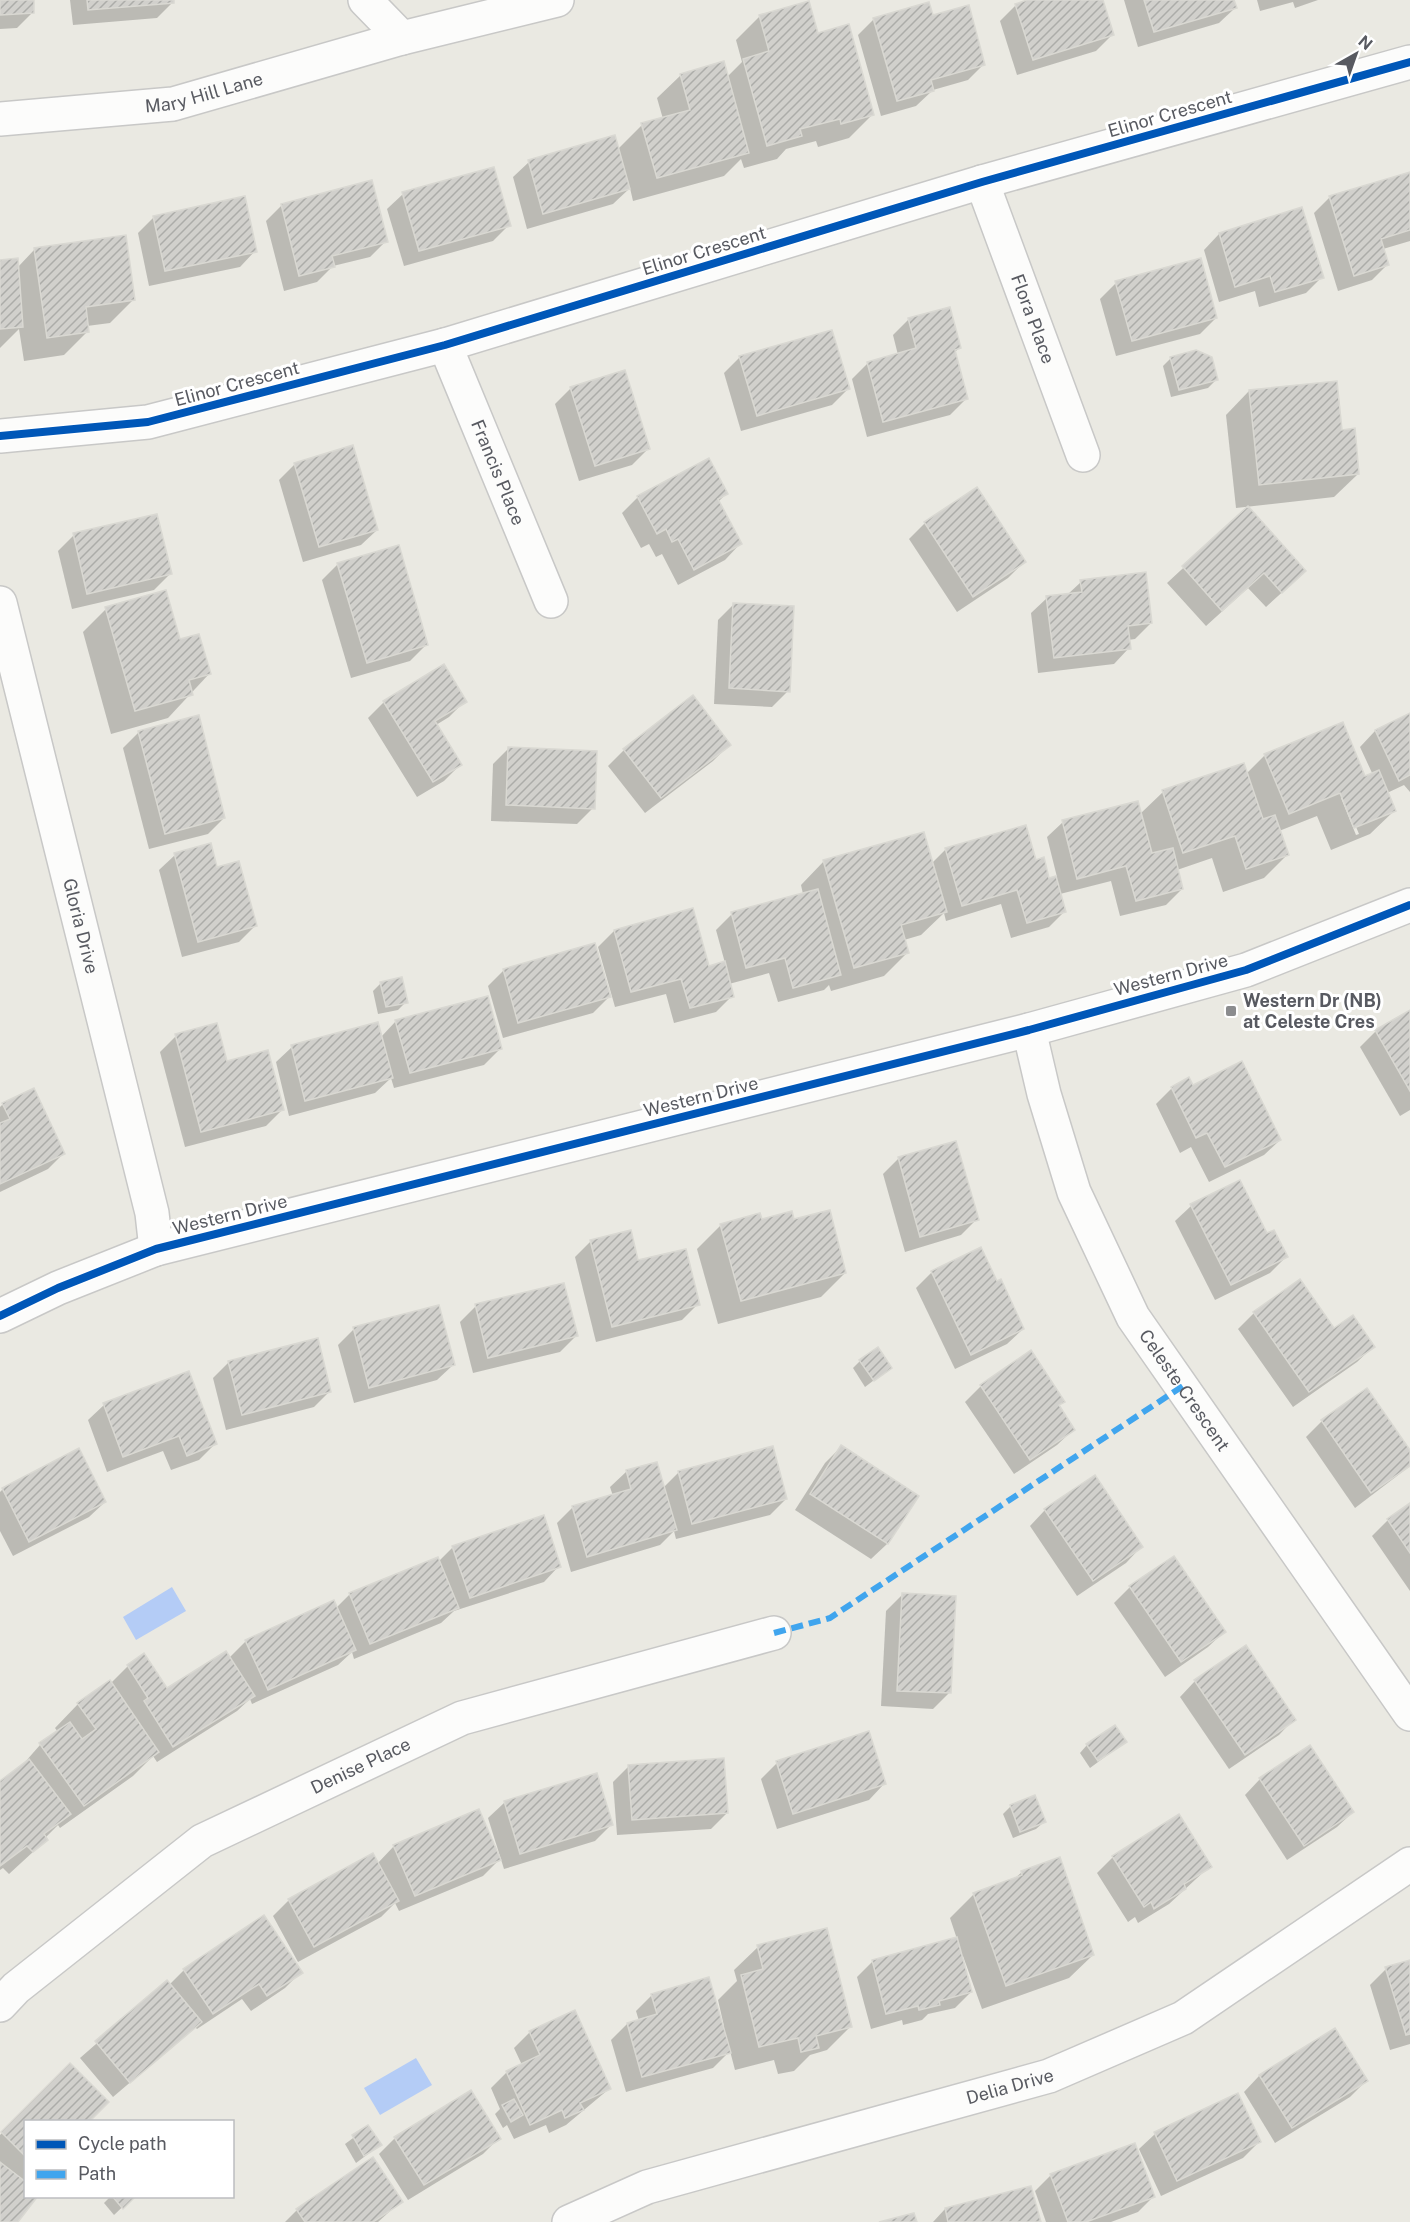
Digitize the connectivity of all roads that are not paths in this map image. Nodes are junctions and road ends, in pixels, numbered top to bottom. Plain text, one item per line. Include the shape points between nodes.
1 (365, 0) edge
2 (557, 0) edge
3 (402, 38) junction
4 (1410, 62) edge
5 (0, 119) edge
6 (982, 182) junction
7 (445, 345) junction
8 (0, 436) edge
9 (1083, 455) dead end
10 (550, 601) dead end
11 (0, 603) edge
12 (1410, 905) edge
13 (1029, 1030) junction
14 (156, 1249) junction
15 (0, 1316) edge
16 (774, 1633) dead end
17 (1410, 1714) edge
18 (1410, 1864) edge
19 (0, 2005) edge
20 (569, 2222) edge

1 - 3 street
2 - 3 street, Mary Hill Lane
3 - 5 street, Mary Hill Lane via 173,104
4 - 6 street, Elinor Crescent
6 - 7 street, Elinor Crescent
6 - 9 street, Flora Place
7 - 8 street, Elinor Crescent via 148,422
7 - 10 street, Francis Place
11 - 14 street, Gloria Drive via 152,1213
12 - 13 street, Western Drive via 1246,970
13 - 14 street, Western Drive
13 - 17 street, Celeste Crescent via 1074,1192 1133,1317
14 - 15 street, Western Drive
16 - 19 street, Denise Place via 462,1718 202,1841 16,1988
18 - 20 street, Delia Drive via 1184,2018 1049,2076 647,2187

